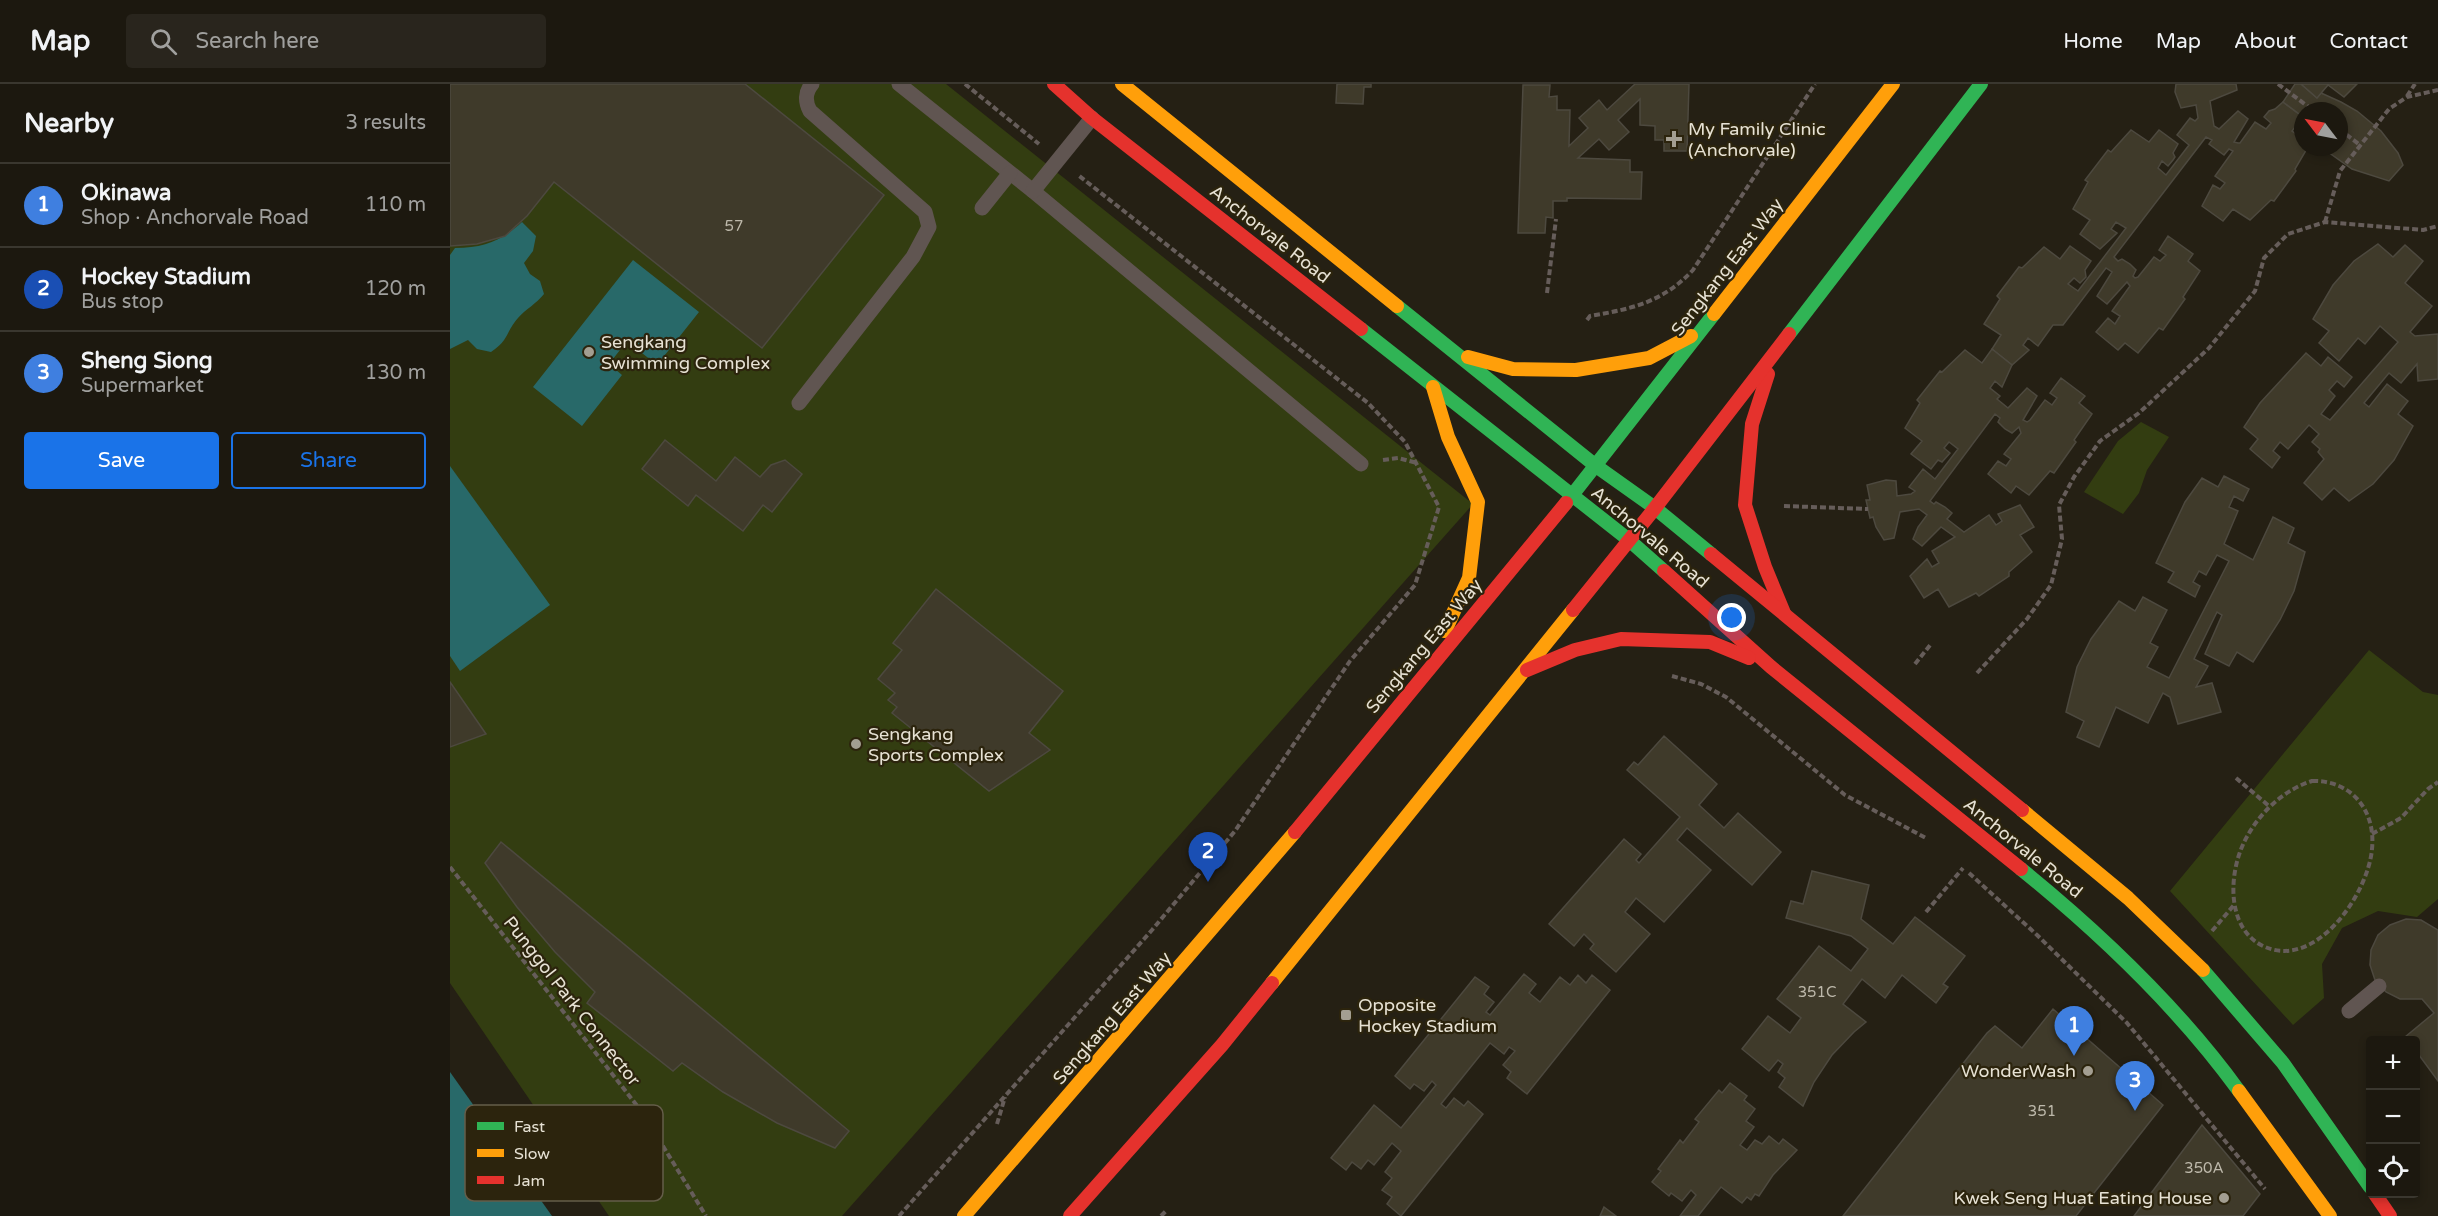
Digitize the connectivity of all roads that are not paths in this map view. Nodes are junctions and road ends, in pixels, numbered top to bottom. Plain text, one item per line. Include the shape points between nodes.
1 (812, 84) edge
2 (899, 84) edge
3 (1054, 84) edge
4 (1122, 84) edge
5 (1893, 84) edge
6 (1981, 84) edge
7 (1092, 118) junction
8 (1010, 173) junction
9 (1033, 191) junction
10 (982, 208) dead end
11 (1698, 333) junction
12 (1776, 350) junction
13 (1458, 355) junction
14 (1433, 387) junction
15 (799, 403) dead end
16 (1361, 464) road end
17 (1596, 466) junction
18 (1572, 496) junction
19 (1654, 508) junction
20 (1629, 540) junction
21 (1786, 617) junction
22 (1771, 667) junction
23 (1428, 669) junction
24 (1523, 672) junction
25 (2379, 986) dead end
26 (2349, 1011) dead end
27 (2366, 1181) edge
28 (2378, 1198) edge
29 (964, 1216) edge
30 (1070, 1216) edge
31 (2330, 1216) edge
32 (2390, 1216) edge

1 - 15 lane via 807,94 810,111 925,212 929,222 913,257
2 - 8 lane
3 - 7 main road, Anchorvale Road
4 - 13 main road, Anchorvale Road
5 - 11 main road, Sengkang East Way
6 - 12 main road
7 - 9 lane
7 - 14 main road, Anchorvale Road
8 - 9 lane
8 - 10 lane
9 - 16 lane
11 - 13 main road via 1649,358 1576,370 1513,369
11 - 17 main road, Sengkang East Way
12 - 19 main road
12 - 21 main road via 1752,424 1745,504
13 - 17 main road, Anchorvale Road
14 - 18 main road, Anchorvale Road
14 - 23 main road via 1448,437 1478,502 1469,578
17 - 18 main road, Sengkang East Way
17 - 19 main road, Anchorvale Road
18 - 20 main road, Anchorvale Road
18 - 23 main road, Sengkang East Way
19 - 20 main road
19 - 21 main road, Anchorvale Road
20 - 22 main road, Anchorvale Road
20 - 24 main road
21 - 27 main road, Anchorvale Road via 2128,897 2190,956 2283,1063
22 - 24 main road via 1710,642 1621,639 1575,650
22 - 31 main road, Anchorvale Road via 2063,903 2157,992 2233,1083
23 - 29 main road, Sengkang East Way via 1286,844
24 - 30 main road via 1222,1045
25 - 26 lane
28 - 32 main road

